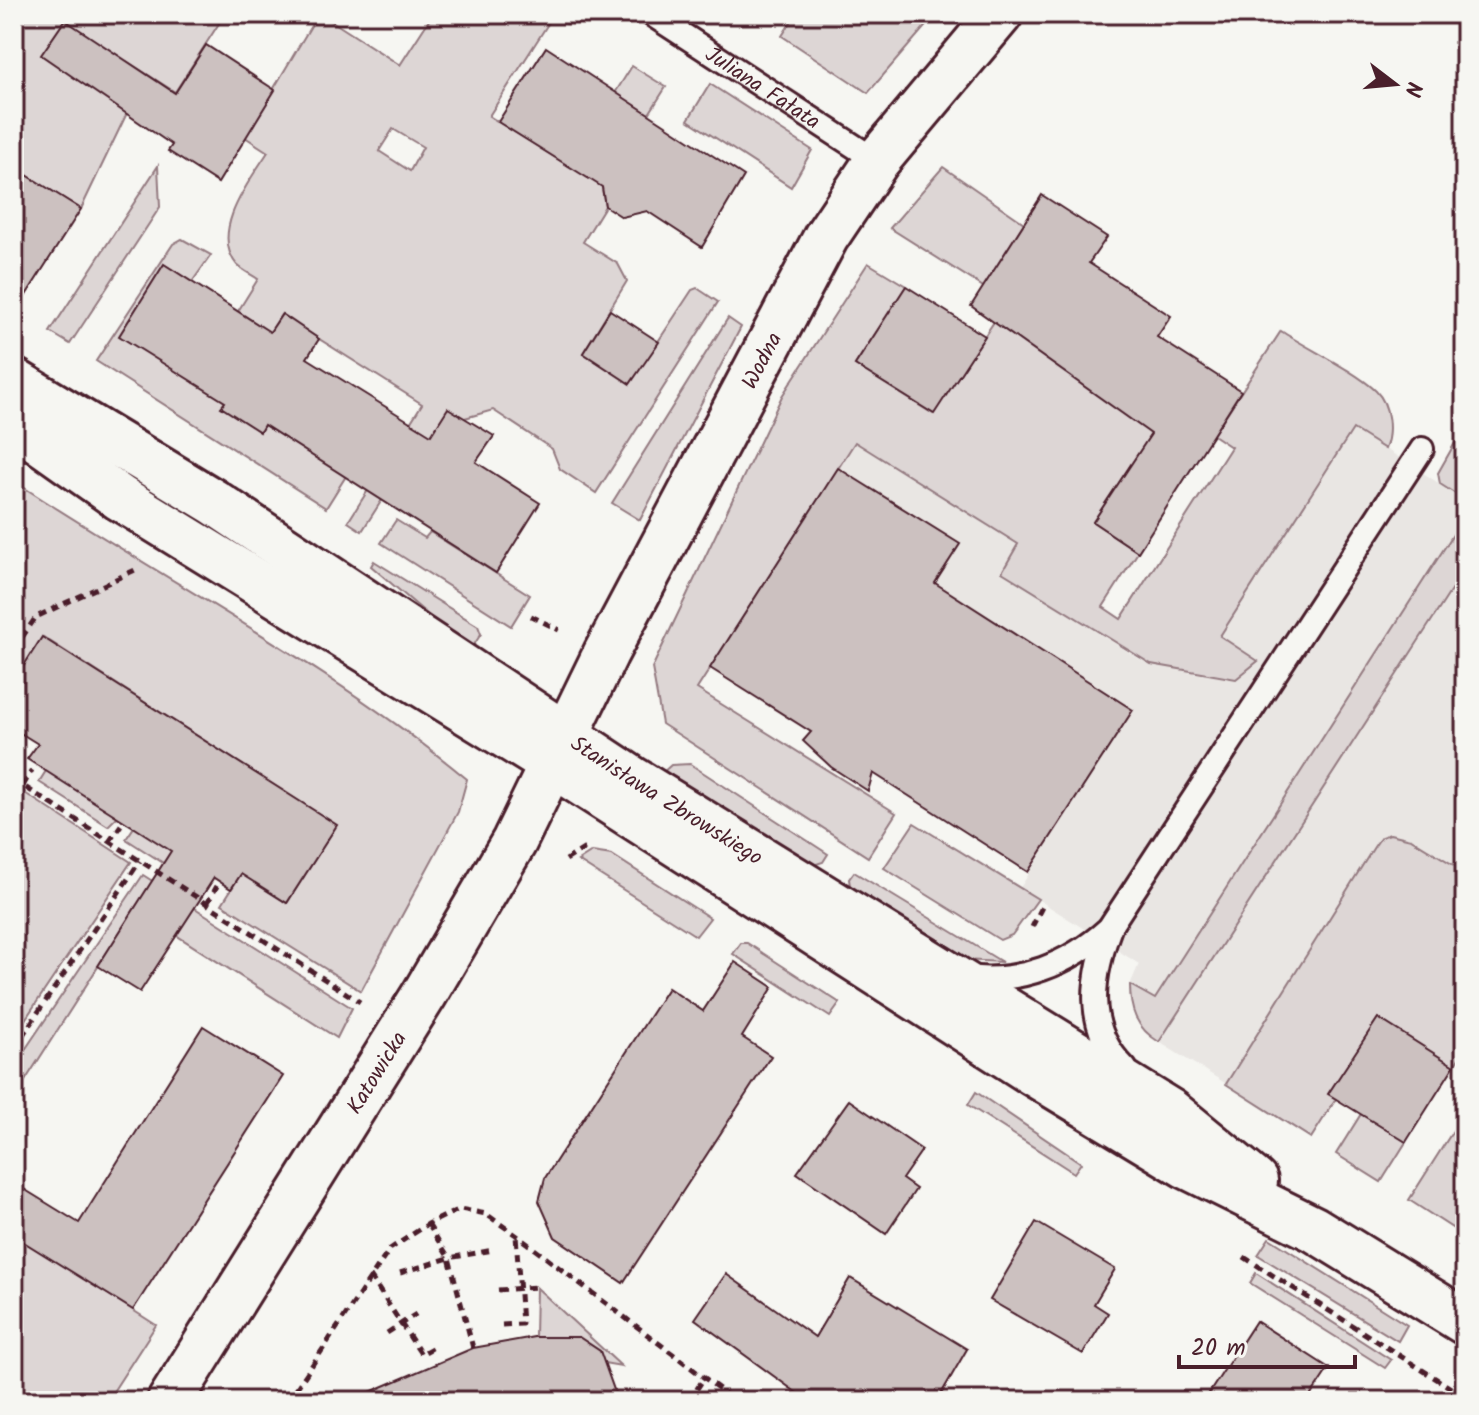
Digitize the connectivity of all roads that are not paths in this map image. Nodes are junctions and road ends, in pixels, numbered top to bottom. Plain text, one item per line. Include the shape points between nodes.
1 (651, 14) edge
2 (1000, 14) edge
3 (877, 161) junction
4 (14, 381) edge
5 (14, 423) edge
6 (1422, 449) dead end
7 (559, 750) junction
8 (1111, 925) junction
9 (946, 974) junction
10 (1171, 1112) junction
11 (1314, 1229) junction
12 (1465, 1322) edge
13 (170, 1401) edge

1 - 3 lane, Juliana Fałata
2 - 3 street, Wodna
3 - 7 street, Wodna via 797,288
4 - 7 street, Stanisława Zbrowskiego via 214,502
5 - 7 street, Stanisława Zbrowskiego via 120,498
6 - 8 lane
7 - 9 street, Stanisława Zbrowskiego
7 - 11 street, Stanisława Zbrowskiego via 1033,1073 1185,1165
7 - 13 street, Katowicka via 514,842 424,995
8 - 9 lane via 1065,960 1026,975 986,979
8 - 10 lane via 1094,979 1100,1032 1112,1055
9 - 10 street, Stanisława Zbrowskiego
10 - 11 street, Stanisława Zbrowskiego
11 - 12 street, Stanisława Zbrowskiego

